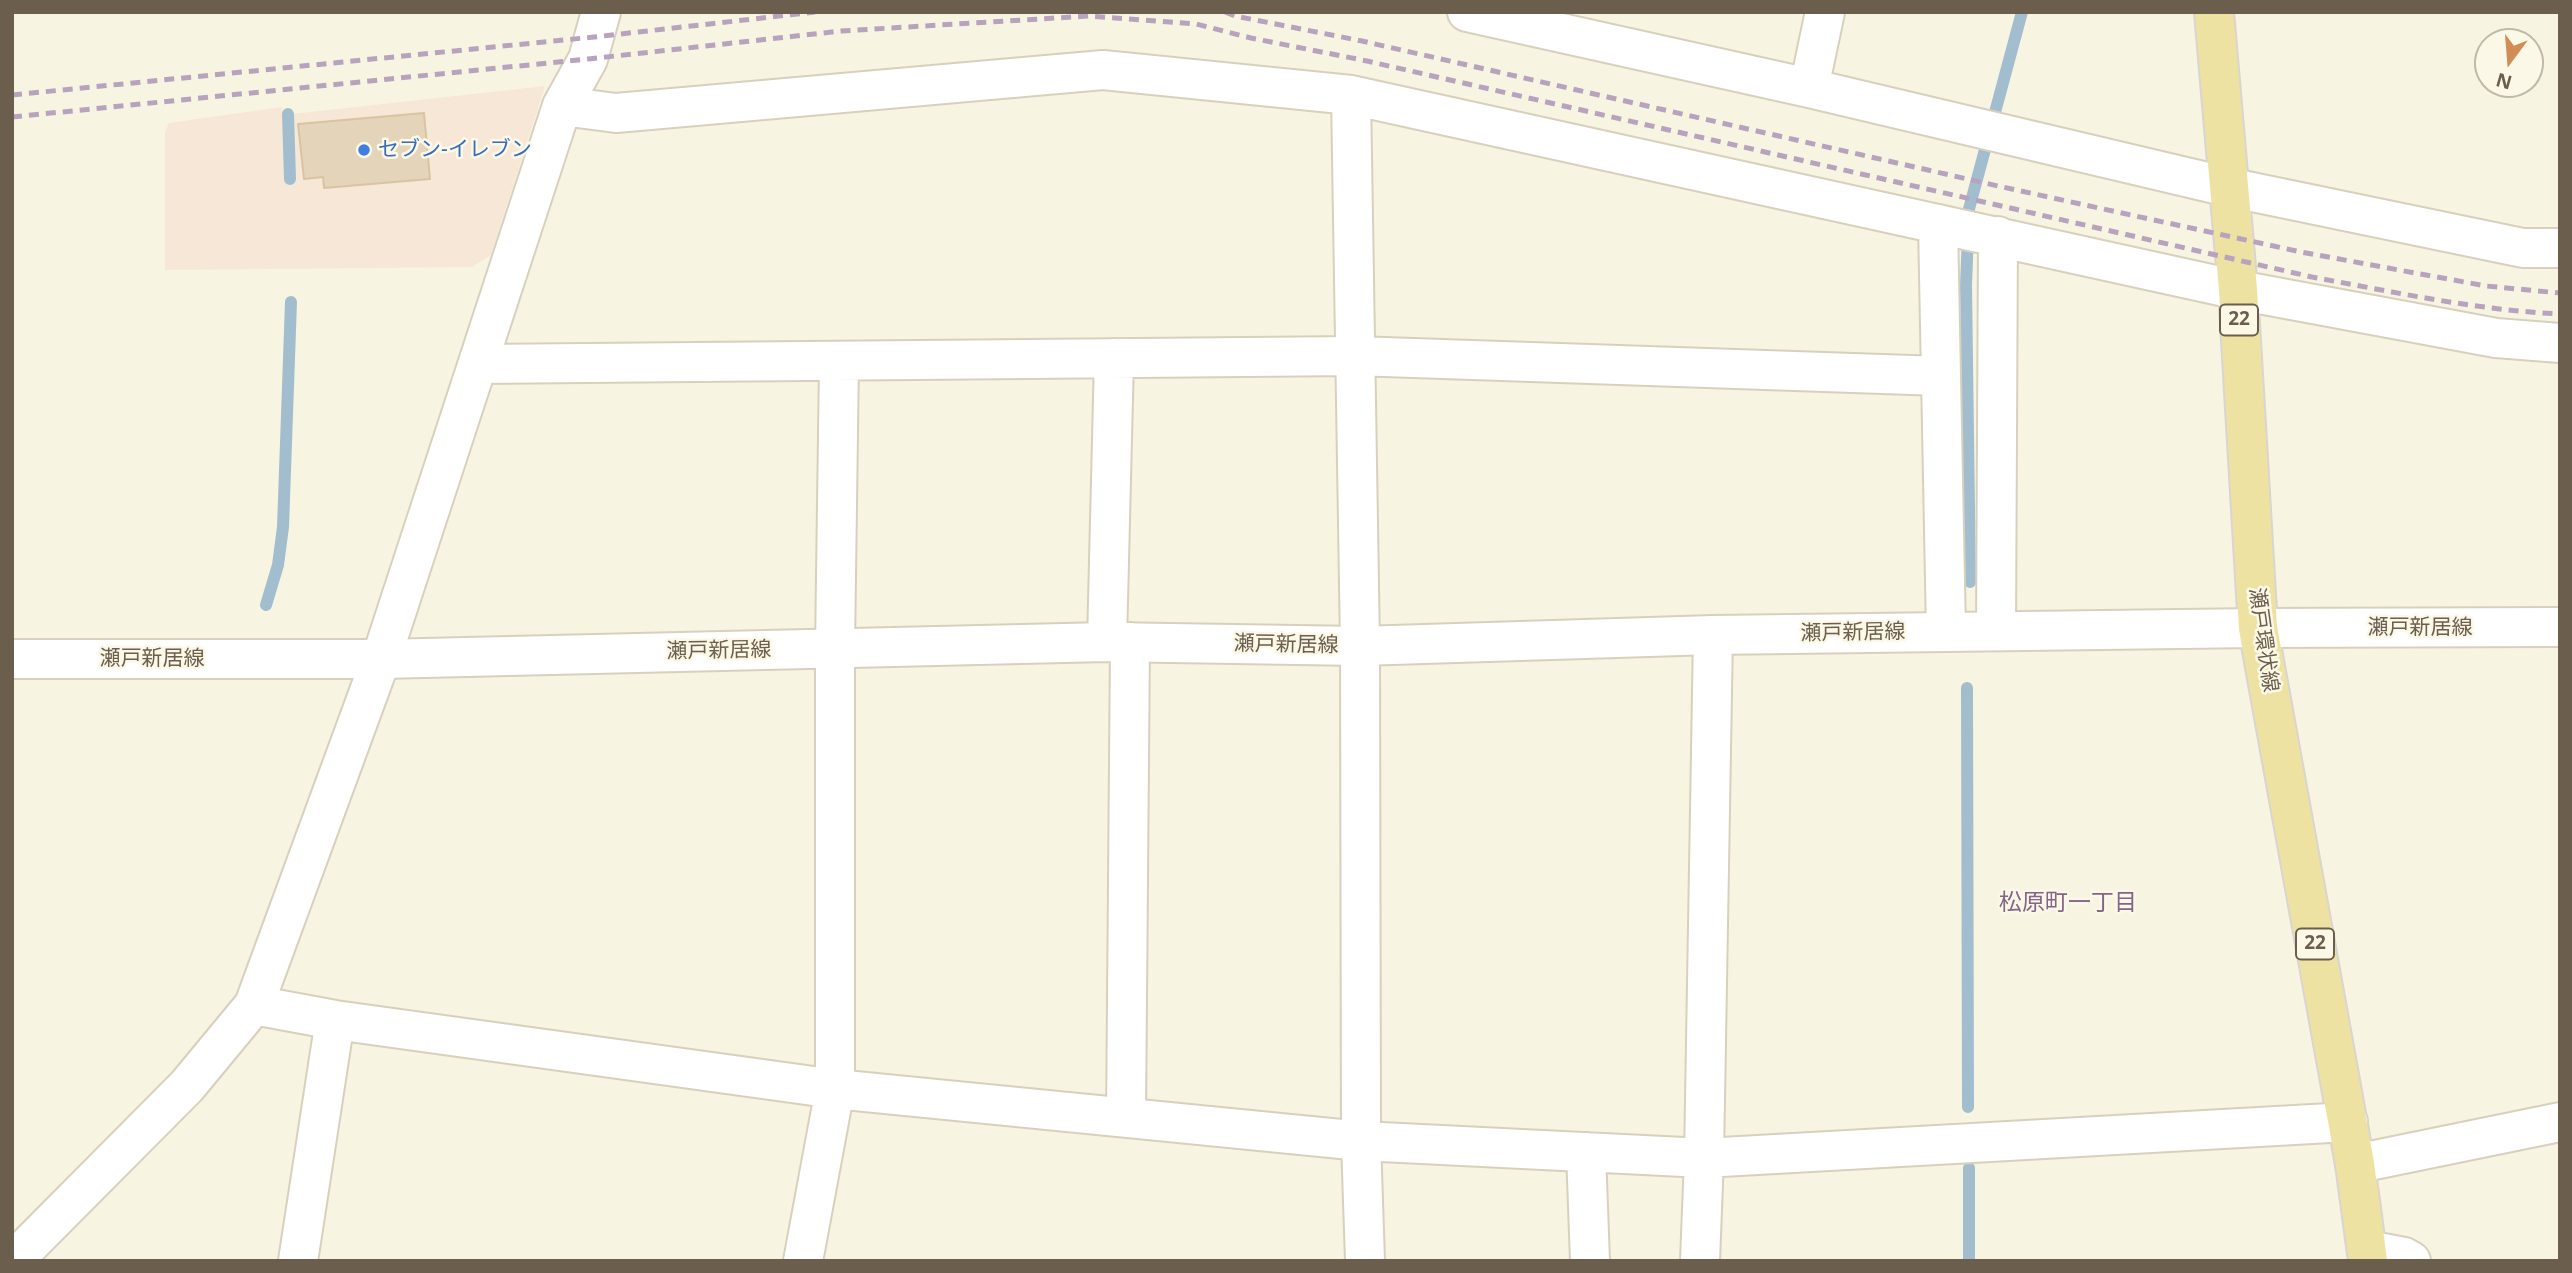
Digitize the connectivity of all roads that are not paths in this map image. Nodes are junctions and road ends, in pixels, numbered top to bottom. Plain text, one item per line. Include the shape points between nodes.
1 (601, 12) edge
2 (1825, 12) edge
3 (2214, 12) edge
4 (1488, 14) edge
5 (1809, 88) junction
6 (1351, 95) junction
7 (562, 106) junction
8 (2228, 187) junction
9 (1941, 225) junction
10 (1992, 235) junction
11 (2560, 248) edge
12 (2238, 290) junction
13 (2560, 343) edge
14 (1355, 356) junction
15 (1114, 358) junction
16 (839, 360) junction
17 (478, 364) junction
18 (1941, 376) junction
19 (2560, 627) edge
20 (2258, 628) junction
21 (1996, 631) junction
22 (1946, 632) junction
23 (1713, 635) junction
24 (1119, 642) junction
25 (1360, 646) junction
26 (835, 648) junction
27 (12, 659) edge
28 (381, 659) junction
29 (254, 1005) junction
30 (335, 1020) junction
31 (835, 1089) junction
32 (1126, 1118) junction
33 (2348, 1122) junction
34 (2560, 1122) edge
35 (1361, 1141) junction
36 (1586, 1152) junction
37 (1704, 1158) junction
38 (2355, 1164) junction
39 (2367, 1255) edge
40 (13, 1261) edge
41 (298, 1261) edge
42 (803, 1261) edge
43 (1365, 1261) edge
44 (1590, 1261) edge
45 (1700, 1261) edge
46 (2411, 1261) edge

1 - 7 street via 588,59
2 - 5 street
3 - 8 main road, 瀬戸環状線 / 22
4 - 5 street
5 - 8 street
6 - 7 street via 1103,70 616,113
6 - 9 street
6 - 14 street
7 - 17 street
8 - 11 street via 2523,248
8 - 12 main road, 瀬戸環状線 / 22
9 - 10 street
9 - 18 street
10 - 12 street
10 - 21 street
12 - 13 street via 2496,338
12 - 20 main road, 瀬戸環状線 / 22
14 - 15 street
14 - 18 street
14 - 25 street
15 - 16 street
15 - 24 street
16 - 17 street
16 - 26 street
17 - 28 street
18 - 22 street
19 - 20 street, 瀬戸新居線
20 - 21 street, 瀬戸新居線
20 - 33 main road, 瀬戸環状線 / 22
21 - 22 street, 瀬戸新居線
22 - 23 street, 瀬戸新居線
23 - 25 street, 瀬戸新居線
23 - 37 street
24 - 25 street, 瀬戸新居線
24 - 26 street, 瀬戸新居線
24 - 32 street
25 - 35 street
26 - 28 street, 瀬戸新居線
26 - 31 street
27 - 28 street, 瀬戸新居線
28 - 29 street
29 - 30 street
29 - 40 street via 187,1086
30 - 31 street
30 - 41 street
31 - 32 street
31 - 42 street
32 - 35 street
33 - 37 street
33 - 38 main road, 瀬戸環状線 / 22
34 - 38 street
35 - 36 street
35 - 43 street
36 - 37 street
36 - 44 street
37 - 45 street
38 - 39 main road, 瀬戸環状線 / 22
39 - 46 street via 2404,1256

